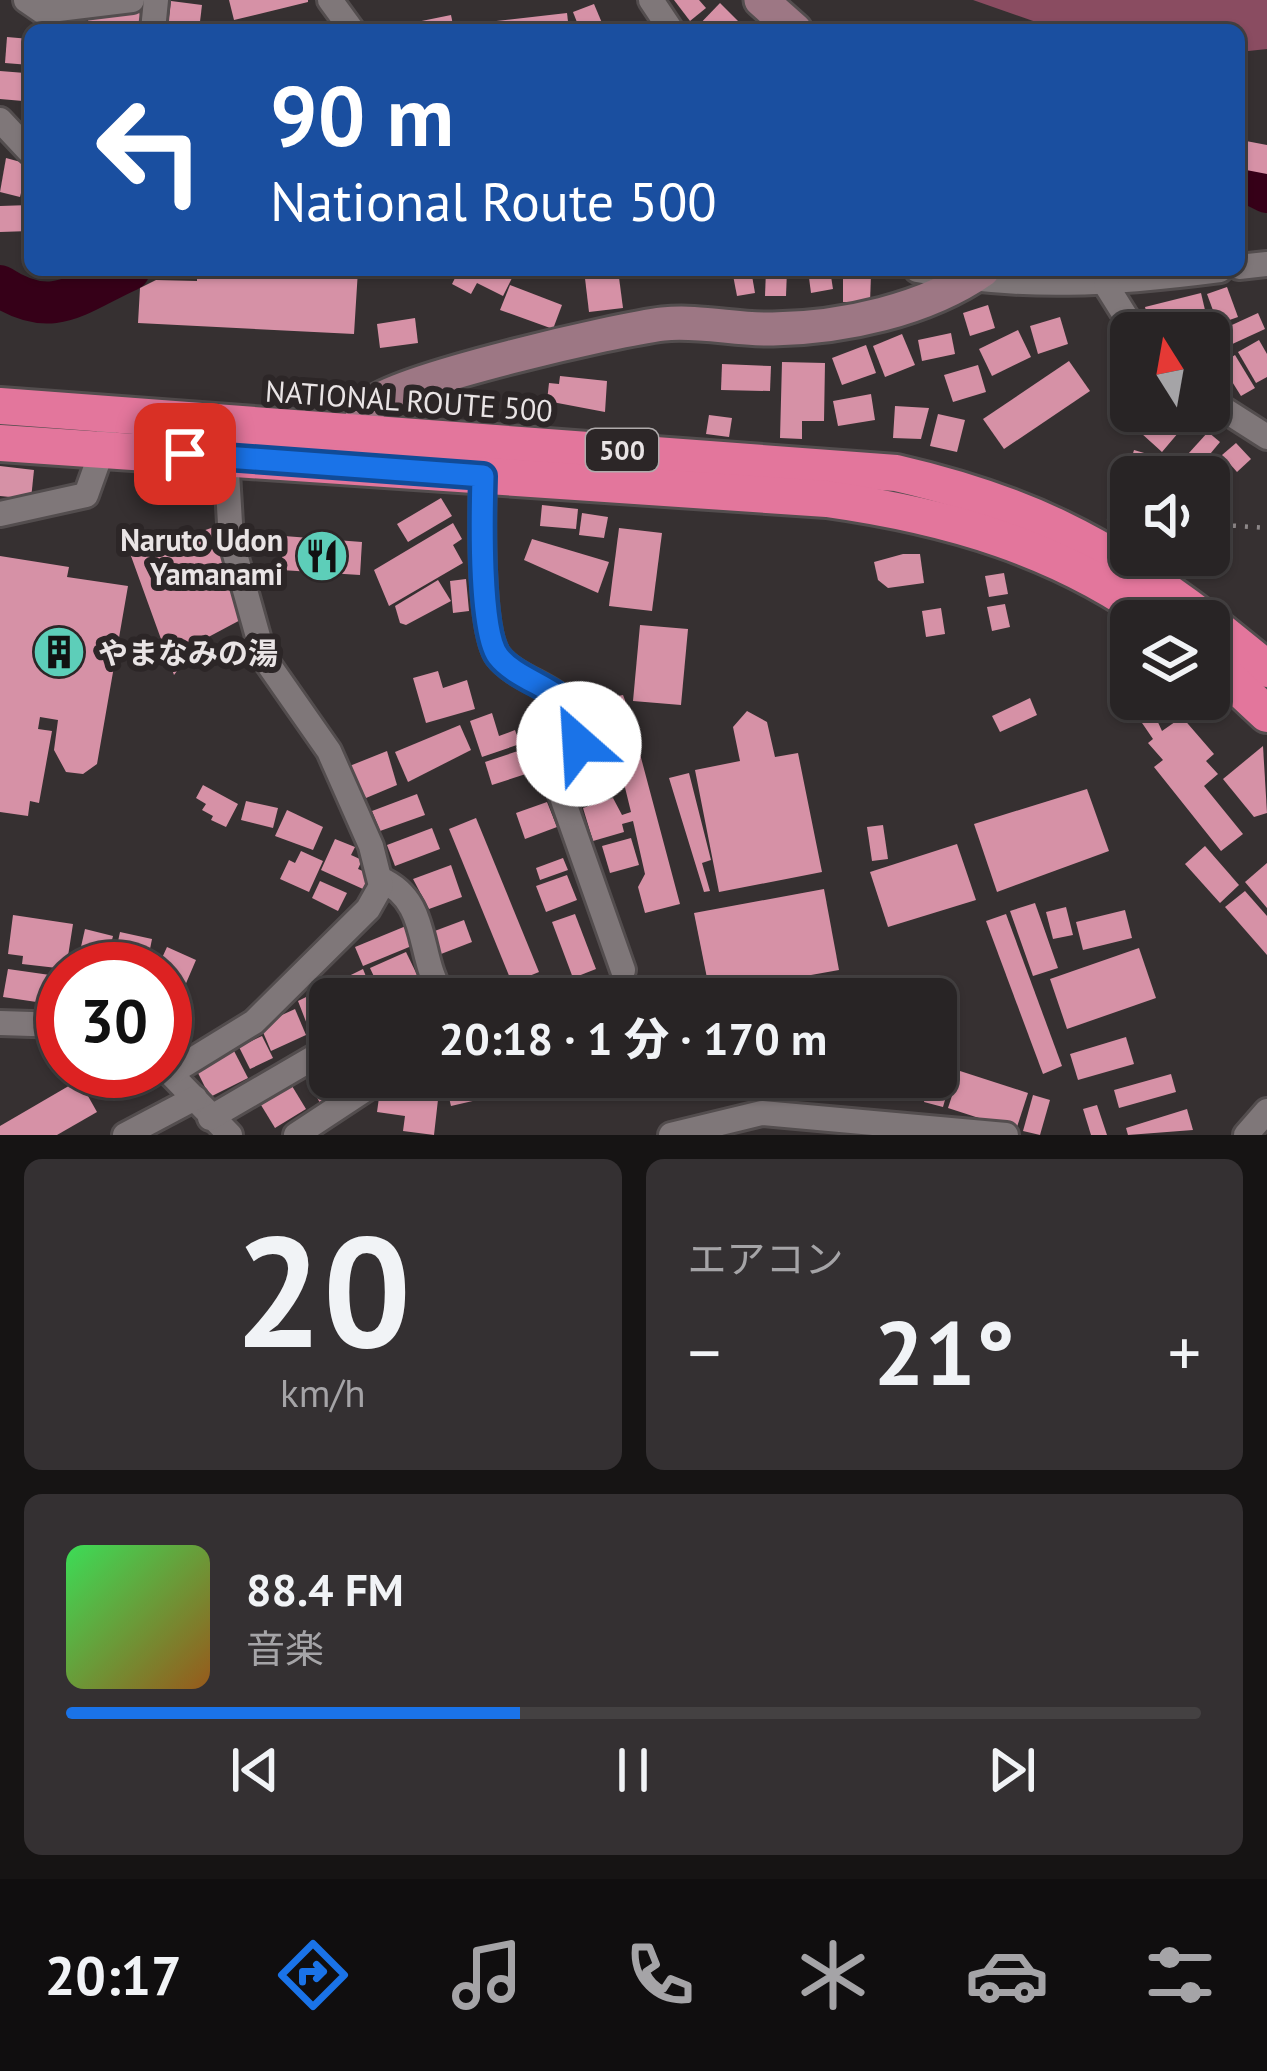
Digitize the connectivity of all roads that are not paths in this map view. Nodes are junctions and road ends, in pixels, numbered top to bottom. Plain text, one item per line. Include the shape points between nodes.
1 (26, 0) edge
2 (132, 0) edge
3 (761, 0) edge
4 (788, 24) edge
5 (0, 120) edge
6 (24, 146) edge
7 (974, 276) edge
8 (979, 276) edge
9 (1174, 276) edge
10 (1106, 285) junction
11 (1123, 312) edge
12 (0, 406) edge
13 (111, 413) junction
14 (1230, 413) edge
15 (1267, 437) edge
16 (0, 443) edge
17 (104, 451) junction
18 (351, 451) junction
19 (226, 456) junction
20 (483, 476) junction
21 (0, 514) edge
22 (1125, 600) edge
23 (1179, 600) edge
24 (1230, 640) edge
25 (1267, 669) edge
26 (1230, 680) edge
27 (1267, 714) edge
28 (380, 879) junction
29 (623, 970) dead end
30 (438, 978) edge
31 (0, 1023) edge
32 (36, 1024) edge
33 (192, 1057) edge
34 (309, 1058) edge
35 (192, 1097) edge
36 (352, 1098) edge
37 (202, 1108) junction
38 (1267, 1111) edge
39 (125, 1135) edge
40 (230, 1135) edge
41 (296, 1135) edge
42 (671, 1135) edge
43 (1006, 1135) edge
44 (1246, 1135) edge

1 - 2 street via 42,11
3 - 4 street
5 - 6 street
7 - 18 street via 901,308 840,323 665,323 466,369 391,391 370,406
8 - 10 street via 1012,286
9 - 10 street
10 - 11 street
12 - 13 highway, NATIONAL ROUTE 500 / 500
13 - 17 street
13 - 18 highway, NATIONAL ROUTE 500 / 500
14 - 15 street
16 - 17 highway, NATIONAL ROUTE 500 / 500
17 - 19 highway, NATIONAL ROUTE 500 / 500
17 - 21 street via 86,495
18 - 19 highway, NATIONAL ROUTE 500 / 500
18 - 20 highway, NATIONAL ROUTE 500 / 500
18 - 23 highway, NATIONAL ROUTE 500 / 500 via 896,473 966,489 1081,535
19 - 28 street via 231,540 264,658 329,752
20 - 22 highway, NATIONAL ROUTE 500 / 500 via 903,510 1060,560
20 - 29 street via 492,641 499,658 569,705 579,744 556,780
24 - 25 highway, NATIONAL ROUTE 500 / 500
26 - 27 highway
28 - 30 street via 413,904
28 - 33 street via 368,909 254,1022
31 - 32 street
34 - 37 street
35 - 37 street
36 - 41 street
37 - 39 street
37 - 40 street
38 - 44 street
42 - 43 street via 762,1113

